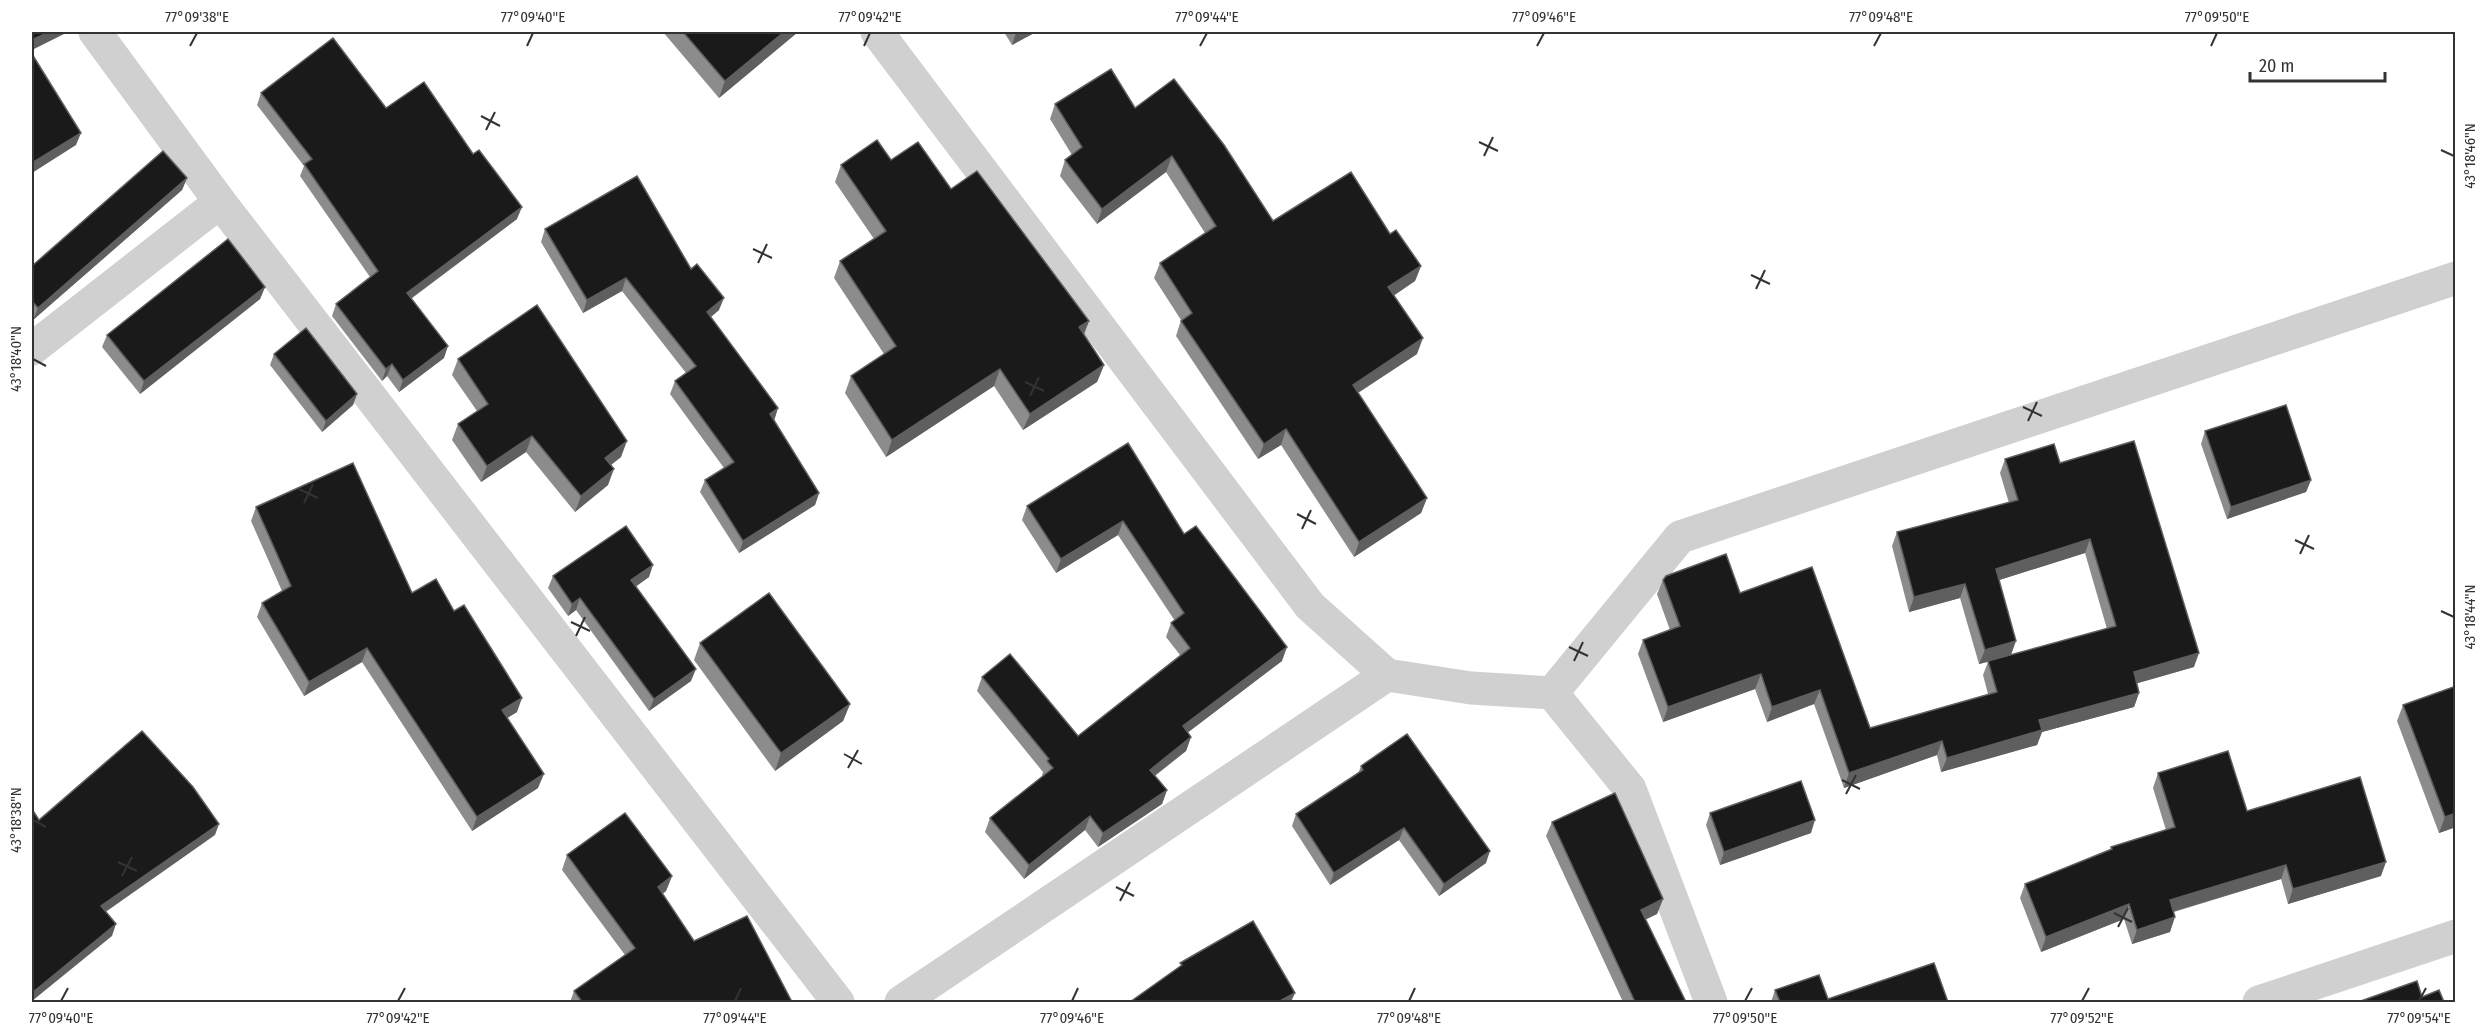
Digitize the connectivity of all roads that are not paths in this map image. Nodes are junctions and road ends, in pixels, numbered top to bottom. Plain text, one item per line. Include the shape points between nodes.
1 (95, 32) edge
2 (877, 32) edge
3 (220, 202) junction
4 (2456, 278) edge
5 (32, 349) edge
6 (1387, 675) junction
7 (1552, 693) junction
8 (2456, 936) edge
9 (838, 1002) edge
10 (902, 1002) edge
11 (1711, 1002) edge
12 (2259, 1002) edge

1 - 3 street
2 - 6 street via 1310,606
3 - 5 street
3 - 9 street
4 - 7 street via 1680,537
6 - 7 street via 1471,688
6 - 10 street
7 - 11 street via 1630,789
8 - 12 street

